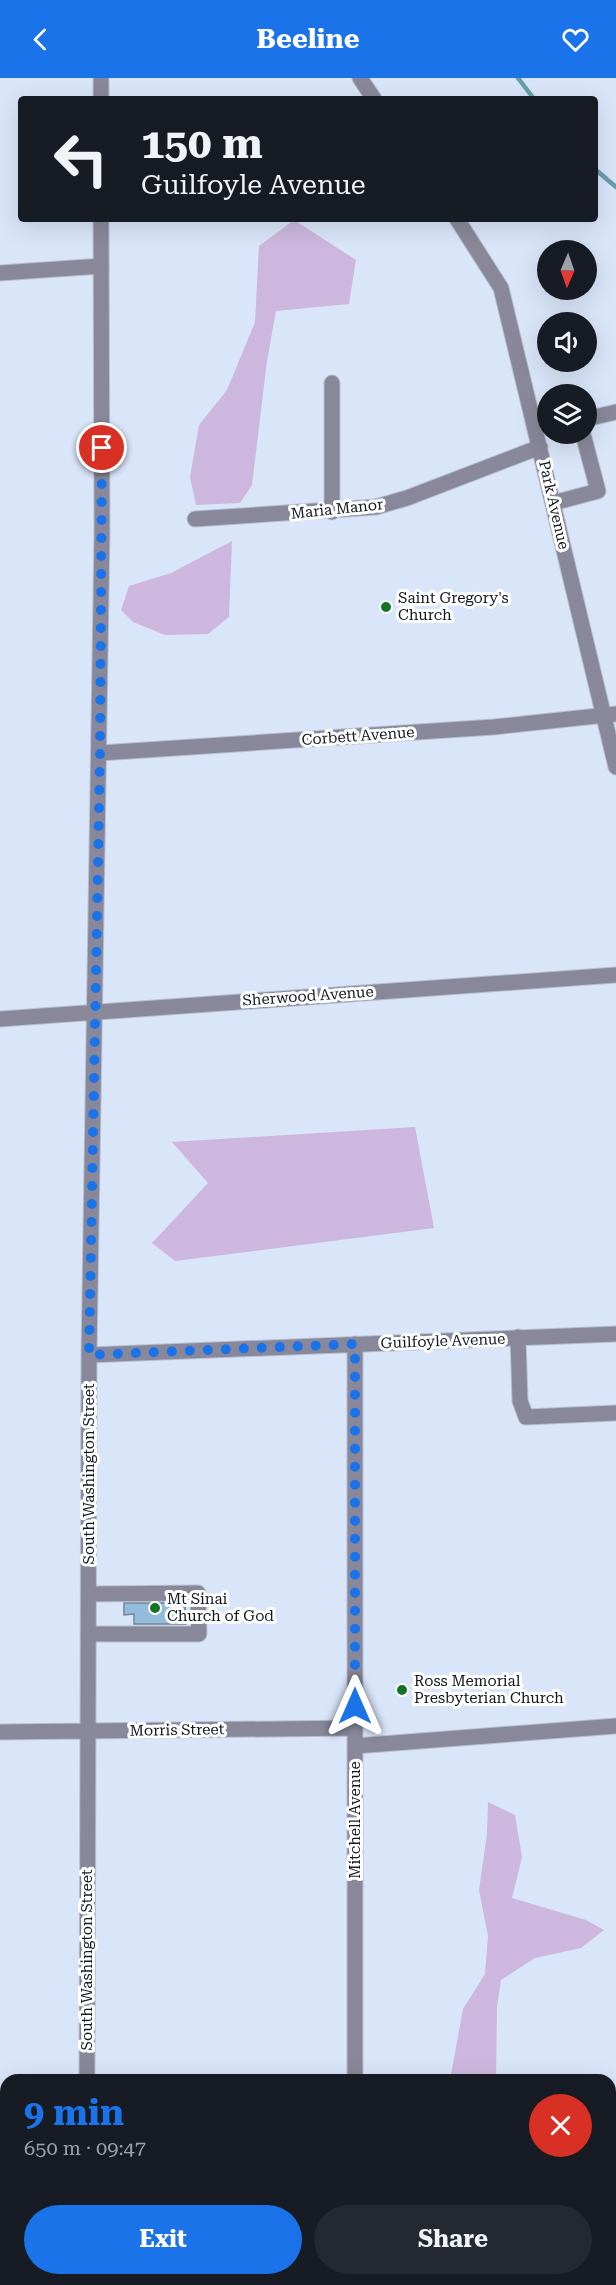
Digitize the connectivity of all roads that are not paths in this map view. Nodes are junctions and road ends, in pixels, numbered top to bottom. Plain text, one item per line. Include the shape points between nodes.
1 (101, 78) edge
2 (360, 78) edge
3 (101, 96) edge
4 (372, 96) edge
5 (101, 222) edge
6 (459, 222) edge
7 (101, 266) junction
8 (0, 273) edge
9 (332, 383) dead end
10 (537, 412) edge
11 (616, 412) edge
12 (597, 416) edge
13 (540, 444) edge
14 (586, 444) edge
15 (540, 447) junction
16 (553, 503) junction
17 (332, 512) junction
18 (195, 519) dead end
19 (610, 716) edge
20 (100, 753) junction
21 (616, 766) edge
22 (616, 975) edge
23 (94, 1011) junction
24 (0, 1019) edge
25 (616, 1334) edge
26 (518, 1338) junction
27 (355, 1344) junction
28 (89, 1355) junction
29 (616, 1413) edge
30 (89, 1594) junction
31 (88, 1634) junction
32 (616, 1726) edge
33 (355, 1728) junction
34 (88, 1731) junction
35 (0, 1732) edge
36 (355, 1746) junction
37 (87, 2074) edge
38 (355, 2074) edge

1 - 3 street
2 - 4 street
5 - 7 street, South Washington Street
6 - 10 street, Park Avenue via 501,288
7 - 8 street
7 - 20 street, South Washington Street
9 - 17 street
11 - 12 street
13 - 15 street, Park Avenue
14 - 16 street via 598,491
15 - 16 street, Park Avenue
15 - 17 street, Maria Manor via 407,498 376,507
16 - 19 street, Park Avenue
17 - 18 street, Maria Manor
19 - 20 street, Corbett Avenue
19 - 21 street, Park Avenue
20 - 23 street, South Washington Street
22 - 23 street, Sherwood Avenue
23 - 24 street, Sherwood Avenue
23 - 28 street, South Washington Street
25 - 26 street, Guilfoyle Avenue
26 - 27 street, Guilfoyle Avenue
26 - 29 street via 520,1401 526,1416
27 - 28 street, Guilfoyle Avenue
27 - 33 street, Mitchell Avenue
28 - 30 street, South Washington Street
30 - 31 street, South Washington Street
30 - 31 street via 198,1593 199,1634
31 - 34 street, South Washington Street
32 - 36 street
33 - 34 street, Morris Street
33 - 36 street, Mitchell Avenue
34 - 35 street, Morris Street
34 - 37 street, South Washington Street
36 - 38 street, Mitchell Avenue

